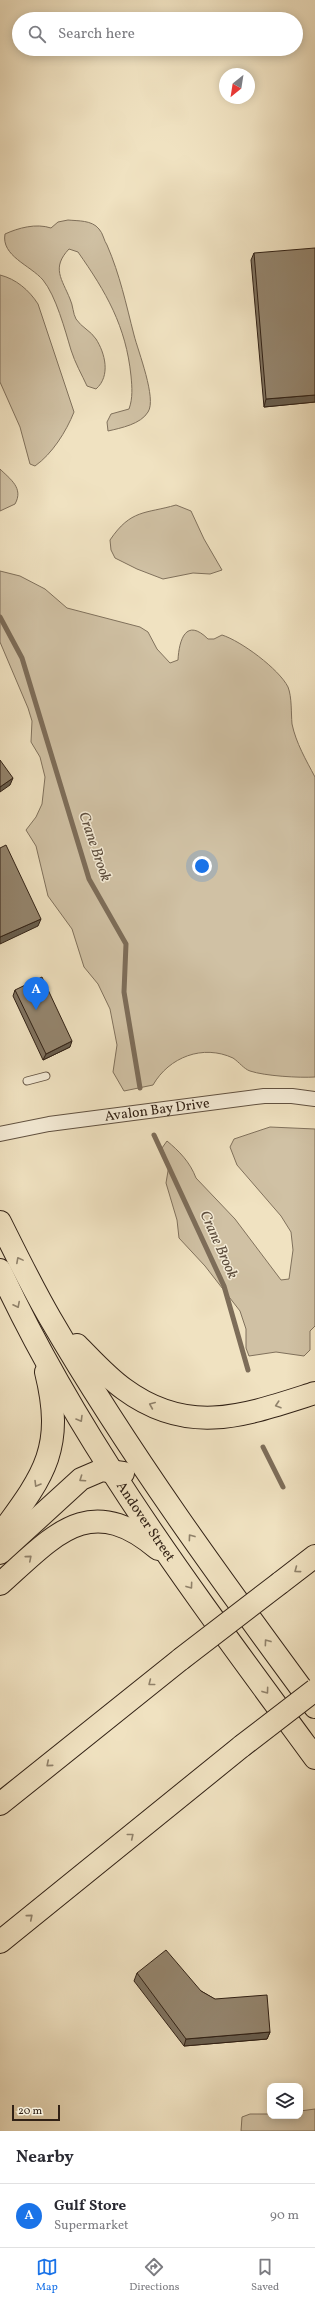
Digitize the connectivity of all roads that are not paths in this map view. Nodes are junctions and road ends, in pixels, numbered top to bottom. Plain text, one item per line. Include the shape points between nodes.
1 (46, 1076) dead end
2 (27, 1082) dead end
3 (315, 1099) edge
4 (0, 1134) edge
5 (0, 1222) edge
6 (0, 1270) edge
7 (50, 1318) junction
8 (40, 1351) junction
9 (315, 1393) edge
10 (112, 1470) junction
11 (166, 1501) junction
12 (0, 1535) edge
13 (0, 1553) edge
14 (315, 1556) edge
15 (172, 1561) junction
16 (0, 1584) edge
17 (315, 1690) edge
18 (315, 1707) edge
19 (290, 1724) junction
20 (315, 1745) edge
21 (315, 1758) edge
22 (0, 1804) edge
23 (0, 1942) edge

1 - 2 lane
3 - 4 street, Avalon Bay Drive via 264,1096 49,1124
7 -> 5 highway, Andover Street
6 -> 8 highway, Andover Street
9 -> 7 highway via 232,1417 189,1416 166,1411 124,1389
7 - 11 highway, Andover Street
8 -> 10 highway, Andover Street
8 -> 12 highway via 52,1405 51,1446 38,1483
10 - 11 highway via 128,1474
10 -> 13 highway via 92,1473 81,1479
10 - 15 highway, Andover Street
18 -> 11 highway, Andover Street
14 -> 22 highway, bridge
16 -> 15 highway via 54,1536 70,1526 88,1521 108,1522 129,1528
15 -> 19 highway, Andover Street
23 -> 17 highway, bridge
19 - 20 highway
19 - 21 highway, Andover Street

